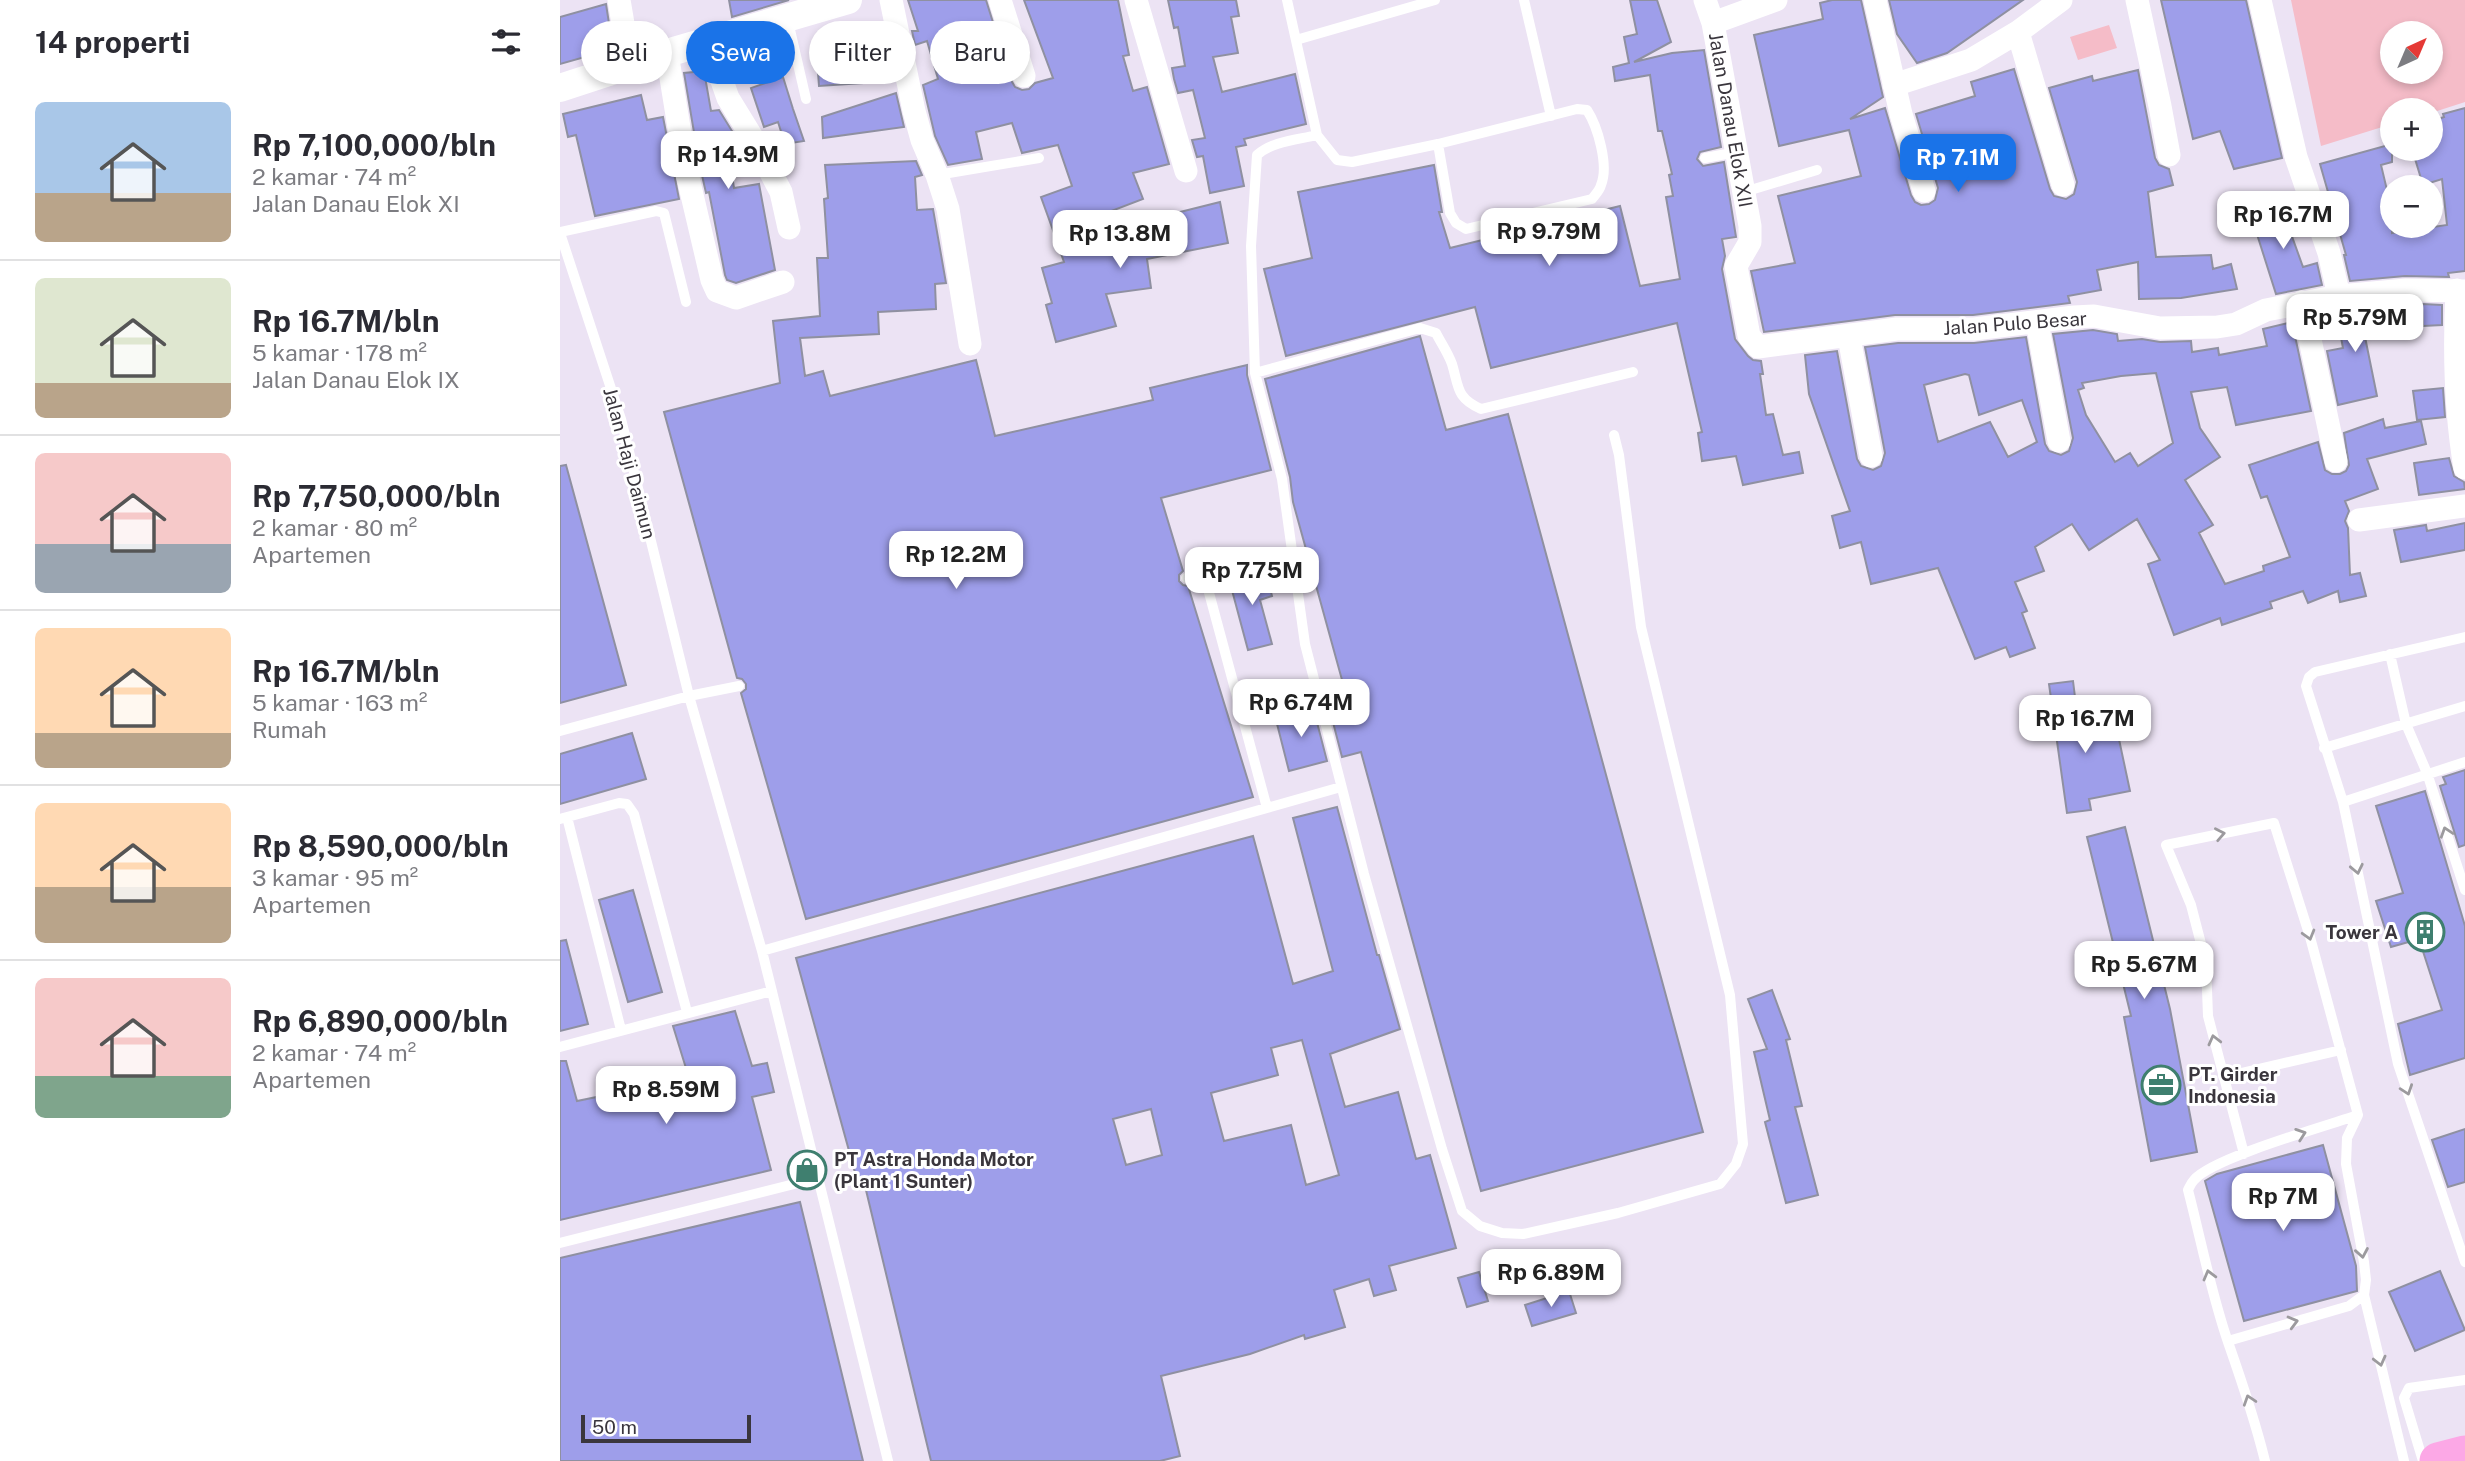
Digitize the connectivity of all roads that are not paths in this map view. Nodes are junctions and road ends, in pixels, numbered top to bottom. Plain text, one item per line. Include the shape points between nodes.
1 (619, 0) edge
2 (848, 0) edge
3 (891, 0) edge
4 (1000, 0) edge
5 (1136, 0) edge
6 (1287, 0) edge
7 (1435, 0) edge
8 (1524, 0) edge
9 (1705, 0) edge
10 (1776, 0) edge
11 (1875, 0) edge
12 (2061, 0) edge
13 (2137, 0) edge
14 (2260, 0) edge
15 (787, 18) junction
16 (623, 21) edge
17 (777, 21) edge
18 (1007, 21) edge
19 (1713, 23) junction
20 (2018, 32) junction
21 (1296, 40) junction
22 (581, 81) edge
23 (672, 84) edge
24 (723, 84) edge
25 (1894, 85) junction
26 (560, 88) edge
27 (806, 99) dead end
28 (1551, 116) junction
29 (1317, 135) junction
30 (1438, 144) junction
31 (1737, 152) junction
32 (2169, 155) dead end
33 (1039, 158) dead end
34 (1705, 158) dead end
35 (1817, 170) dead end
36 (1185, 172) dead end
37 (937, 175) junction
38 (2063, 185) dead end
39 (1924, 191) dead end
40 (1744, 192) junction
41 (789, 228) dead end
42 (560, 232) edge
43 (1750, 242) joint
44 (783, 282) dead end
45 (2461, 291) edge
46 (2339, 296) junction
47 (686, 302) dead end
48 (2302, 302) junction
49 (2037, 322) junction
50 (1849, 337) junction
51 (970, 344) dead end
52 (1633, 372) dead end
53 (1255, 373) junction
54 (1614, 435) dead end
55 (2059, 442) dead end
56 (2464, 453) edge
57 (1871, 456) dead end
58 (2336, 461) dead end
59 (2465, 506) edge
60 (2359, 520) dead end
61 (1291, 552) junction
62 (1201, 574) junction
63 (1186, 579) dead end
64 (2465, 637) edge
65 (2390, 654) junction
66 (739, 686) dead end
67 (689, 696) junction
68 (2465, 706) edge
69 (2406, 724) junction
70 (560, 731) edge
71 (2324, 748) junction
72 (2465, 762) edge
73 (2427, 773) junction
74 (1341, 787) junction
75 (2343, 802) junction
76 (1267, 808) junction
77 (564, 818) edge
78 (2465, 890) edge
79 (762, 951) junction
80 (772, 991) junction
81 (687, 1012) junction
82 (621, 1030) junction
83 (560, 1047) edge
84 (2341, 1050) junction
85 (2224, 1077) junction
86 (2358, 1115) junction
87 (2244, 1154) junction
88 (818, 1178) junction
89 (560, 1242) edge
90 (2465, 1262) edge
91 (2364, 1295) junction
92 (2228, 1341) junction
93 (2465, 1380) edge
94 (2465, 1454) edge
95 (888, 1461) edge
96 (2265, 1461) edge
97 (2404, 1461) edge
98 (2423, 1461) edge
99 (2438, 1461) edge

1 - 16 street
2 - 15 street
3 - 37 street via 914,111
4 - 18 street
5 - 36 street
6 - 21 lane
7 - 21 lane
8 - 28 lane
9 - 19 street, Jalan Danau Elok XII
10 - 19 street
11 - 25 street
12 - 20 street
13 - 32 street
14 - 46 street via 2296,157
15 - 17 street
15 - 27 lane
19 - 31 street, Jalan Danau Elok XII
20 - 25 street via 1963,63
20 - 38 street
21 - 29 lane
22 - 26 street
23 - 44 street via 685,165 716,291 736,298
24 - 41 street via 781,192
25 - 39 street
28 - 30 lane
28 - 30 lane via 1587,110 1595,122 1605,170 1592,199 1465,229 1450,213
29 - 30 lane via 1337,160 1344,162
29 - 53 lane via 1277,143 1257,155 1251,246
31 - 34 lane
31 - 40 street, Jalan Danau Elok XII
33 - 37 lane
35 - 40 lane
37 - 51 street via 954,239
40 - 43 street, Jalan Danau Elok XII
42 - 47 lane via 664,213
42 - 67 lane, Jalan Haji Daimun via 621,419
43 - 50 street, Jalan Pulo Besar via 1736,267 1752,342 1758,347
45 - 46 street, Jalan Pulo Besar
45 - 56 street via 2454,339
46 - 48 street, Jalan Pulo Besar
48 - 49 street, Jalan Pulo Besar via 2217,327 2160,328 2094,316
48 - 58 street
49 - 50 street, Jalan Pulo Besar via 1974,329 1897,329
49 - 55 street
50 - 57 street
52 - 53 lane via 1481,410 1460,394 1451,361 1436,332 1420,328
53 - 61 lane via 1282,479
54 - 74 lane via 1641,627 1730,995 1743,1144 1736,1164 1720,1184 1523,1234 1480,1226 1462,1211
59 - 60 street
61 - 62 lane
61 - 74 lane via 1305,644
62 - 63 lane
62 - 76 lane
64 - 65 lane
65 - 69 lane
65 - 71 lane via 2309,677 2306,686
66 - 67 lane
67 - 70 lane
67 - 79 lane, Jalan Haji Daimun
68 - 69 lane
69 - 71 lane
69 - 73 lane
71 - 75 lane
72 - 73 lane
73 - 75 lane
78 -> 73 lane
74 - 76 lane
75 -> 90 lane via 2398,1064
76 - 79 lane
77 - 81 lane via 620,803 627,804 634,814
77 - 82 lane
79 - 80 lane, Jalan Haji Daimun
80 - 81 lane
80 - 88 lane, Jalan Haji Daimun
81 - 82 lane
82 - 83 lane
84 - 85 lane
85 -> 84 lane via 2208,1016 2206,963 2168,844 2274,824
84 - 86 lane
85 - 87 lane
87 -> 86 lane
86 -> 91 lane via 2347,1138 2346,1164 2364,1262
92 -> 87 lane via 2188,1190 2203,1173
88 - 89 lane
88 - 95 lane, Jalan Haji Daimun
92 -> 91 lane via 2349,1306
91 -> 97 lane
96 -> 92 lane
93 - 98 lane via 2405,1392
94 - 99 highway

